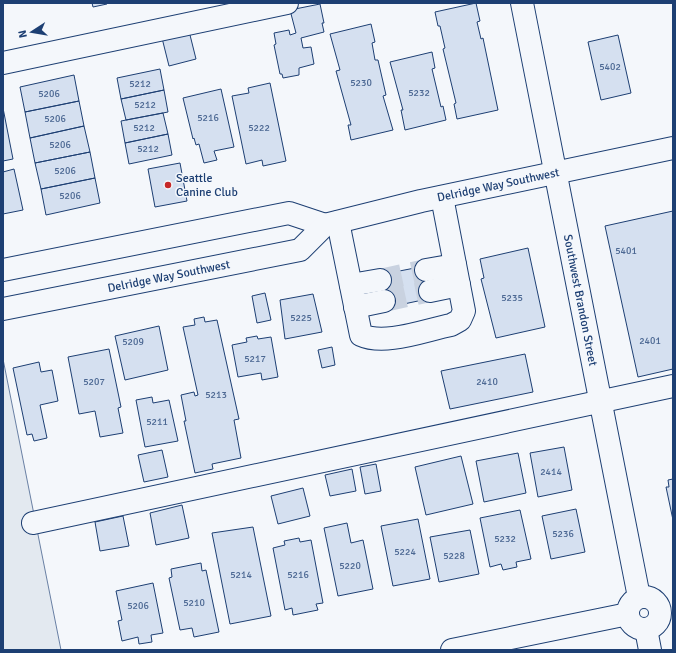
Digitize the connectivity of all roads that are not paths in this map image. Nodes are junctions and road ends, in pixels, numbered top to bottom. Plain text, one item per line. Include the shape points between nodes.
1 (287, 3) edge
2 (522, 3) edge
3 (3, 63) edge
4 (673, 148) edge
5 (556, 173) junction
6 (442, 197) junction
7 (332, 223) junction
8 (3, 270) edge
9 (457, 275) junction
10 (380, 280) tunnel mouth
11 (428, 281) tunnel mouth
12 (351, 285) junction
13 (384, 301) tunnel mouth
14 (355, 307) junction
15 (3, 309) edge
16 (673, 386) edge
17 (601, 402) junction
18 (33, 523) dead end
19 (634, 606) junction
20 (666, 607) edge
21 (648, 640) edge
22 (452, 650) edge

1 - 3 main road
2 - 5 main road, Southwest Brandon Street
4 - 5 main road, Delridge Way Southwest
5 - 6 main road, Delridge Way Southwest
5 - 17 main road, Southwest Brandon Street
6 - 7 main road, Delridge Way Southwest
6 - 9 main road
7 - 8 main road via 289,213
7 - 12 main road
7 - 15 main road, Delridge Way Southwest via 300,250
9 - 11 main road
9 - 14 main road via 464,311 460,320 443,327 370,339 361,334
10 - 12 main road
12 - 14 main road
13 - 14 main road
16 - 17 main road
17 - 18 main road
17 - 19 main road, Southwest Brandon Street
19 - 20 main road via 646,596
19 - 21 main road via 628,618
19 - 22 main road
20 - 21 main road

